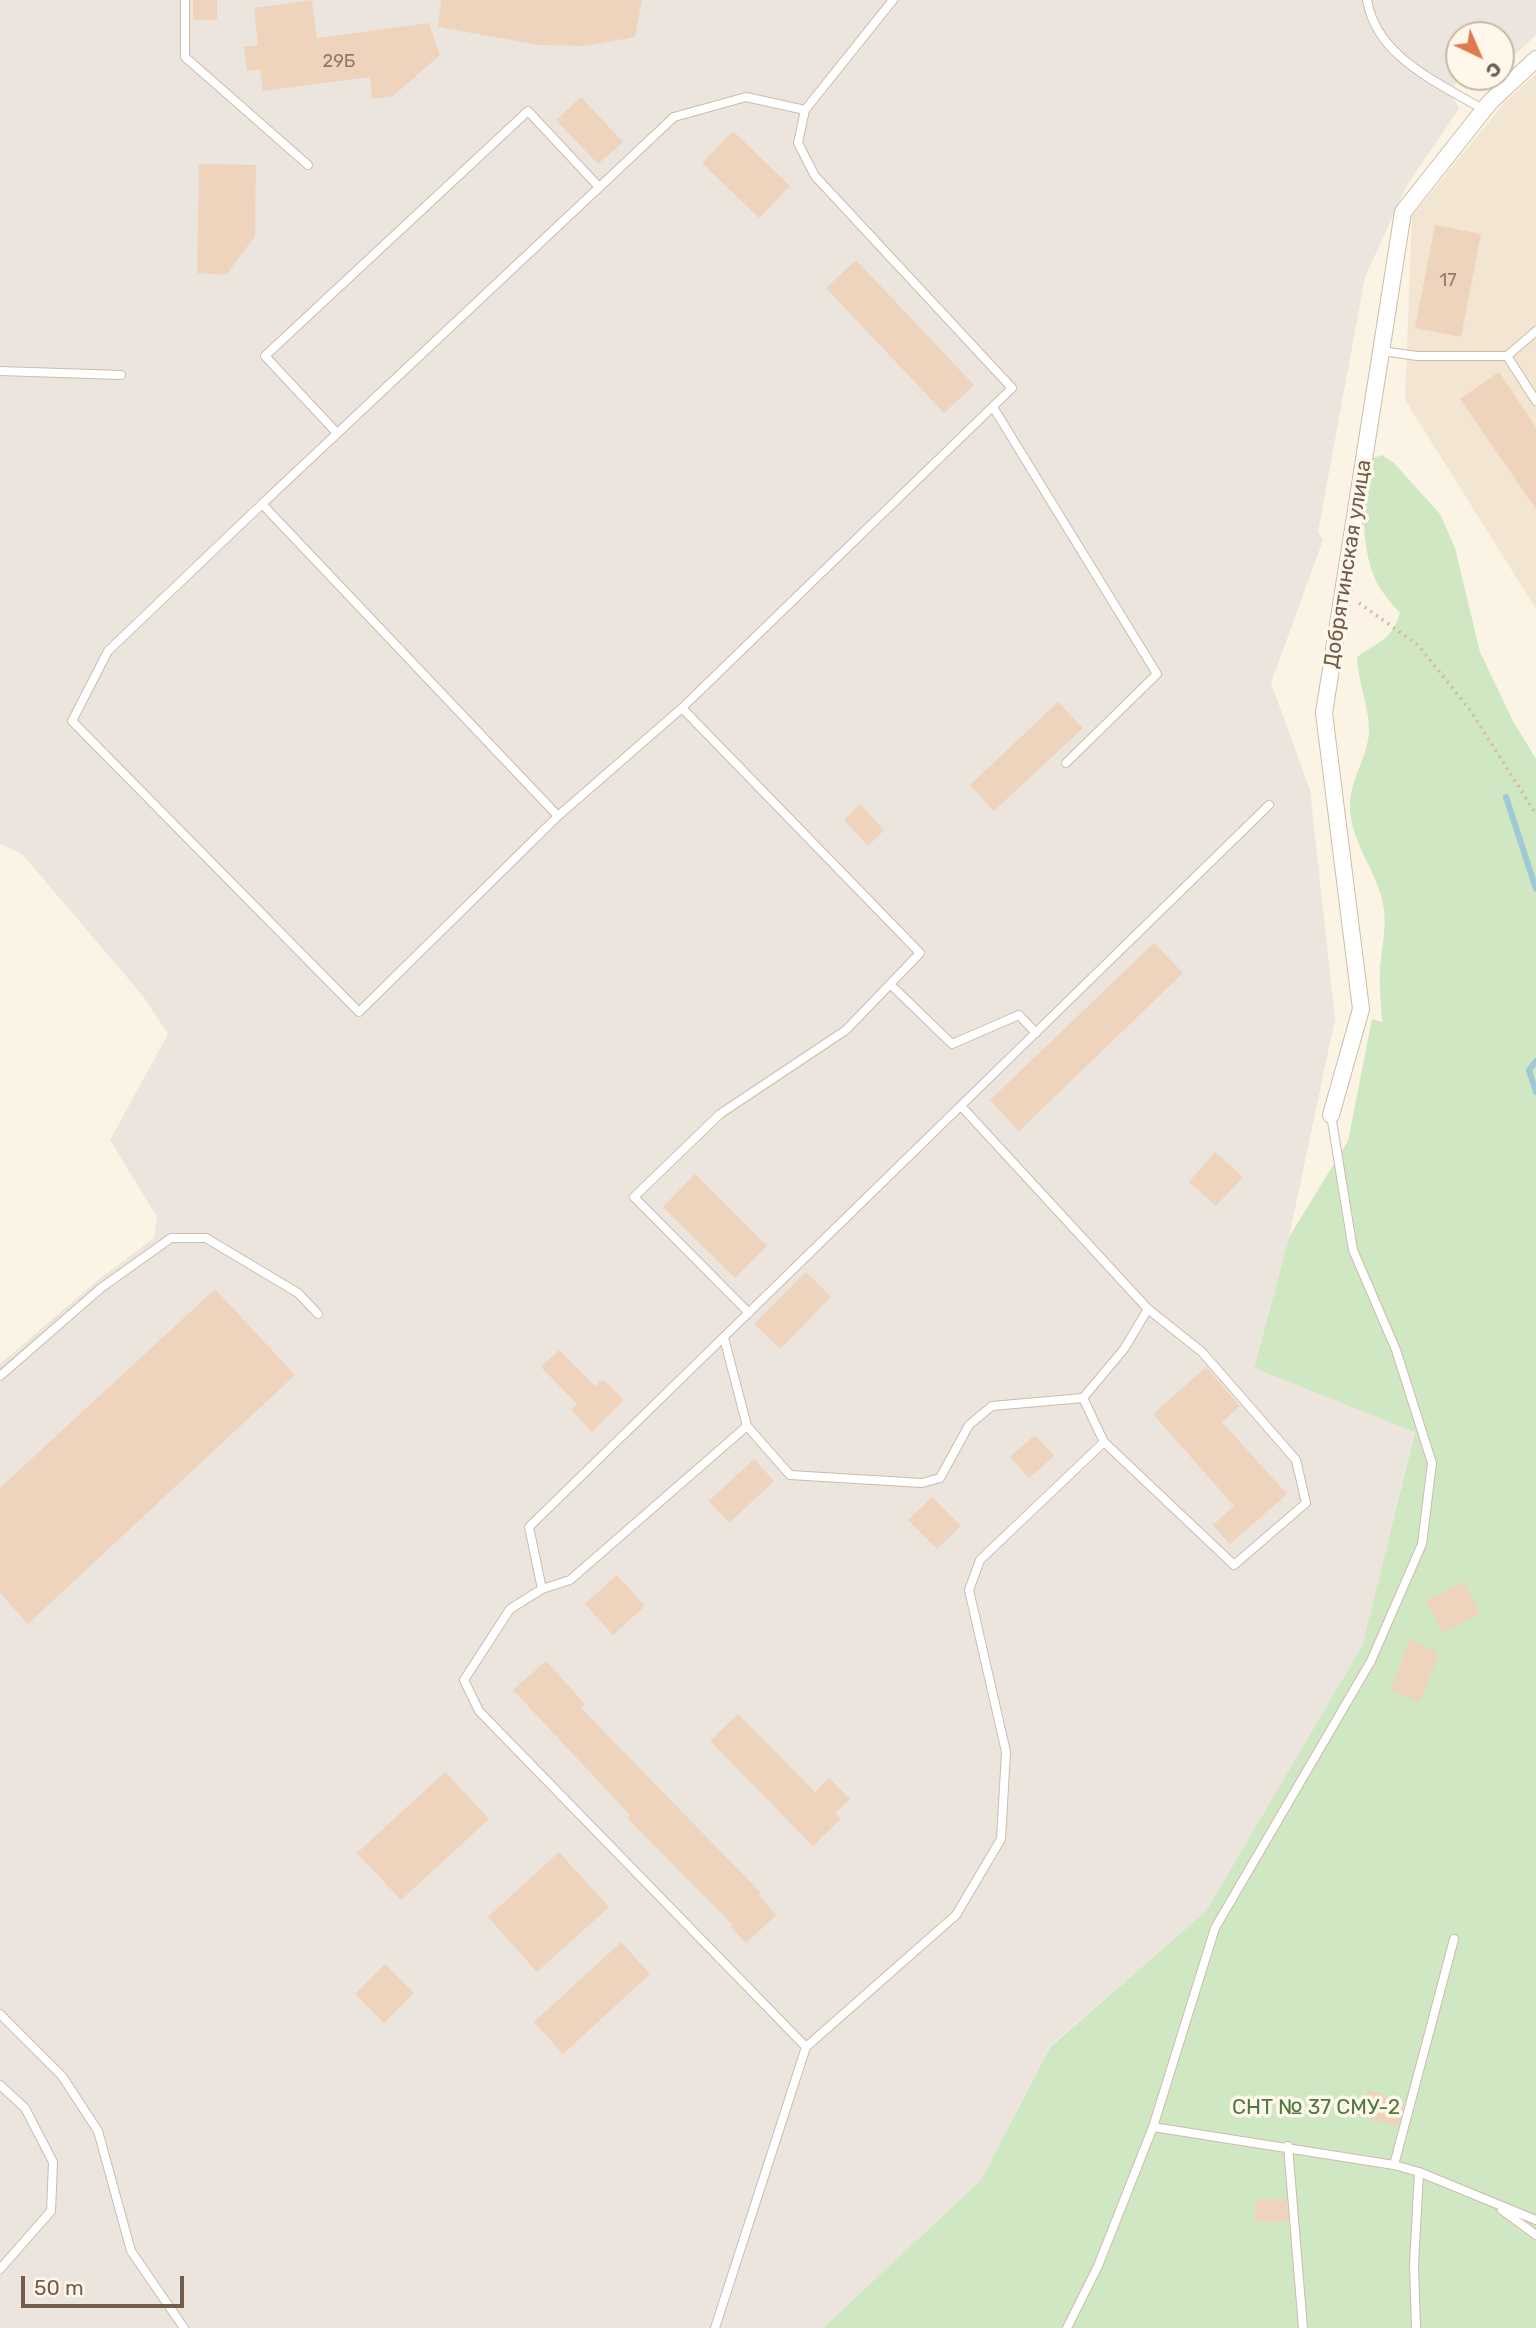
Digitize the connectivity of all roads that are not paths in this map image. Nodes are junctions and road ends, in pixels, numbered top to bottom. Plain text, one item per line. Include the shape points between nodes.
1 (186, 0) edge
2 (893, 0) edge
3 (1367, 0) edge
4 (1536, 59) edge
5 (805, 110) junction
6 (1484, 110) junction
7 (308, 165) dead end
8 (599, 187) junction
9 (1536, 331) edge
10 (1382, 351) junction
11 (1507, 356) junction
12 (0, 371) edge
13 (121, 375) dead end
14 (1536, 401) edge
15 (993, 407) junction
16 (336, 432) junction
17 (262, 504) junction
18 (682, 708) junction
19 (1066, 763) dead end
20 (1269, 805) dead end
21 (558, 816) junction
22 (890, 984) junction
23 (1036, 1033) junction
24 (961, 1106) junction
25 (1331, 1115) joint
26 (1148, 1309) junction
27 (749, 1313) junction
28 (318, 1314) dead end
29 (724, 1338) junction
30 (0, 1376) edge
31 (1083, 1398) junction
32 (747, 1426) junction
33 (1104, 1442) junction
34 (542, 1589) junction
35 (1454, 1939) dead end
36 (0, 2014) edge
37 (806, 2047) junction
38 (0, 2085) edge
39 (1153, 2127) junction
40 (1288, 2146) junction
41 (1394, 2165) junction
42 (1419, 2172) junction
43 (1494, 2205) junction
44 (1536, 2220) edge
45 (1536, 2235) edge
46 (0, 2269) edge
47 (184, 2328) edge
48 (715, 2328) edge
49 (1068, 2328) edge
50 (1303, 2328) edge
51 (1416, 2328) edge

1 - 7 lane via 185,57
2 - 5 lane
3 - 6 lane via 1378,36 1405,62
4 - 6 street, Добрятинская улица
5 - 8 lane via 746,97 674,117
5 - 15 lane via 798,143 814,176 1012,388
6 - 10 street, Добрятинская улица via 1403,212
8 - 16 lane
8 - 16 lane via 528,111 265,356
9 - 11 lane
10 - 11 lane via 1417,356
10 - 25 street, Добрятинская улица via 1324,713 1361,1009
11 - 14 lane
12 - 13 lane
15 - 18 lane
15 - 19 lane via 1157,674
16 - 17 lane
17 - 21 lane
17 - 21 lane via 107,651 72,721 359,1012
18 - 21 lane
18 - 22 lane via 920,953
20 - 23 lane
22 - 23 lane via 952,1044 1019,1015
22 - 27 lane via 846,1030 720,1114 634,1197
23 - 24 lane
24 - 26 lane
24 - 27 lane
25 - 39 lane via 1353,1250 1396,1350 1432,1463 1422,1544 1371,1661 1215,1928
26 - 31 lane via 1124,1349
26 - 33 lane via 1202,1352 1296,1460 1306,1503 1234,1565
27 - 29 lane
28 - 30 lane via 298,1293 206,1238 171,1238 102,1287
29 - 32 lane
29 - 34 lane via 530,1527
31 - 32 lane via 992,1406 969,1426 940,1478 922,1483 790,1475
31 - 33 lane
32 - 34 lane via 570,1580
33 - 37 lane via 980,1560 969,1590 1006,1752 1001,1839 956,1915
34 - 37 lane via 510,1609 464,1680 479,1711
35 - 41 lane
36 - 47 lane via 62,2076 98,2131 131,2251
37 - 48 lane
38 - 46 lane via 25,2108 53,2162 51,2211
39 - 40 lane
39 - 49 lane
40 - 41 lane
40 - 50 lane
41 - 42 lane
42 - 43 lane
42 - 51 lane
43 - 44 lane
43 - 45 lane

